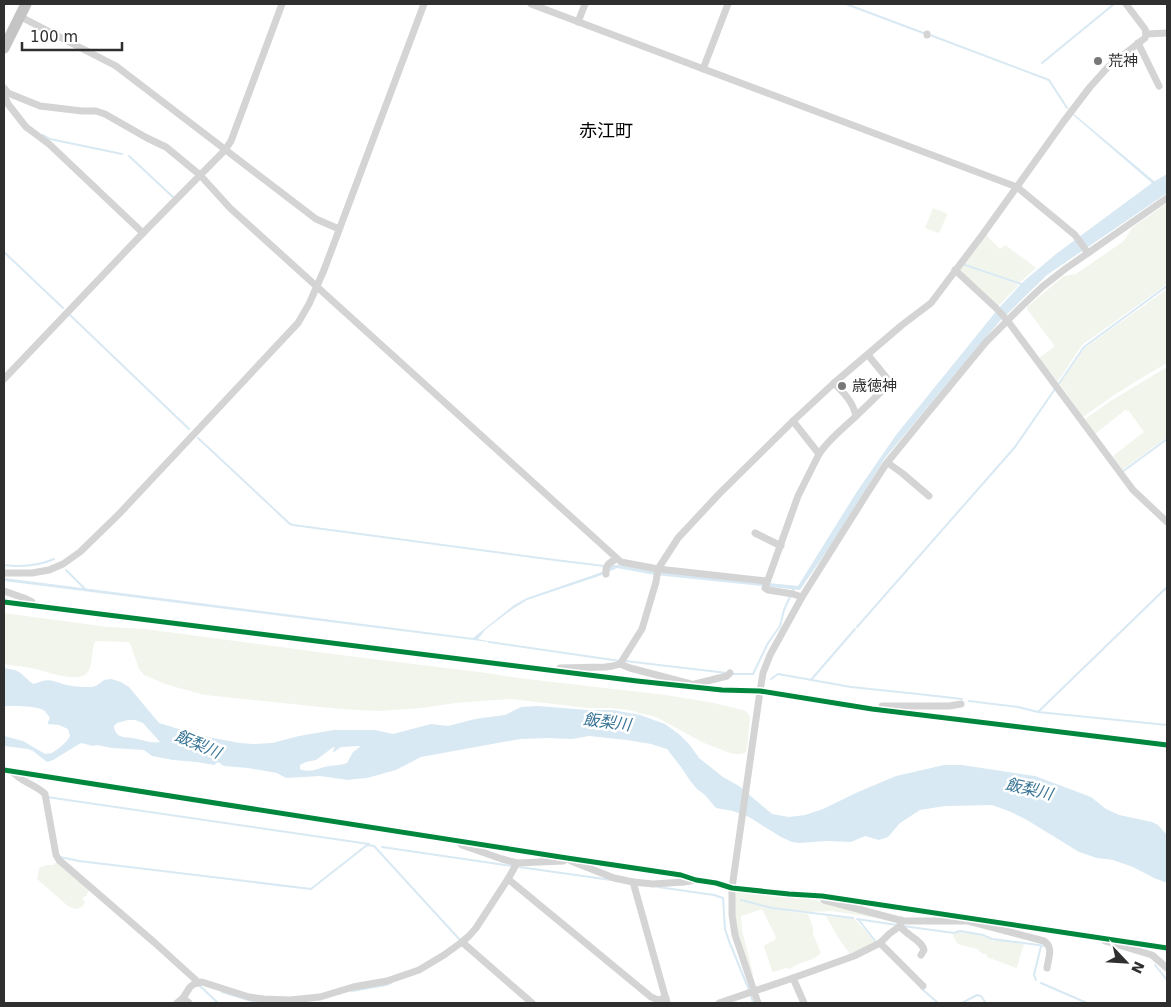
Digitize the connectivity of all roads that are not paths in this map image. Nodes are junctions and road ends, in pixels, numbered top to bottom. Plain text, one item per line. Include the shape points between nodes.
1 (26, 4) edge
2 (282, 4) edge
3 (424, 4) edge
4 (531, 4) edge
5 (585, 4) edge
6 (728, 4) edge
7 (1126, 4) edge
8 (19, 16) junction
9 (578, 22) junction
10 (1146, 34) junction
11 (1167, 34) edge
12 (1138, 43) junction
13 (4, 48) edge
14 (703, 69) junction
15 (1159, 86) dead end
16 (6, 91) edge
17 (225, 150) junction
18 (200, 175) junction
19 (1017, 187) junction
20 (1167, 198) edge
21 (339, 228) junction
22 (143, 233) junction
23 (1087, 252) junction
24 (955, 270) junction
25 (317, 285) junction
26 (1006, 319) junction
27 (868, 355) junction
28 (4, 379) edge
29 (834, 383) junction
30 (856, 416) junction
31 (793, 421) junction
32 (819, 454) junction
33 (888, 463) junction
34 (929, 496) dead end
35 (1167, 522) edge
36 (755, 532) dead end
37 (781, 546) junction
38 (616, 558) junction
39 (606, 569) dead end
40 (4, 572) edge
41 (658, 572) junction
42 (766, 584) junction
43 (4, 591) edge
44 (802, 597) junction
45 (4, 602) edge
46 (33, 606) junction
47 (620, 664) junction
48 (556, 671) junction
49 (729, 674) dead end
50 (692, 686) junction
51 (759, 694) junction
52 (962, 704) dead end
53 (872, 709) junction
54 (1167, 745) edge
55 (8, 771) edge
56 (457, 840) junction
57 (567, 858) junction
58 (517, 863) junction
59 (508, 879) junction
60 (696, 880) junction
61 (633, 882) junction
62 (733, 884) junction
63 (812, 895) junction
64 (969, 919) junction
65 (900, 923) junction
66 (1101, 938) junction
67 (462, 942) junction
68 (880, 943) junction
69 (1167, 948) edge
70 (922, 955) dead end
71 (1047, 968) dead end
72 (1167, 968) edge
73 (793, 978) junction
74 (198, 982) junction
75 (923, 986) dead end
76 (754, 992) junction
77 (183, 1001) edge
78 (662, 1001) edge
79 (532, 1003) edge
80 (719, 1003) edge
81 (758, 1003) edge
82 (804, 1003) edge

1 - 8 highway
2 - 17 street
3 - 21 street
4 - 9 street
5 - 9 street
6 - 14 street
7 - 10 street
8 - 13 highway
8 - 17 street via 116,66
9 - 14 street
10 - 11 street
10 - 12 street
12 - 15 street
12 - 19 street via 1108,67 1090,87
14 - 19 street
16 - 18 street via 40,106 100,112 166,147
16 - 22 street via 8,104 26,127 49,144
17 - 18 street
17 - 21 street via 316,219
18 - 22 street
18 - 25 street via 230,208
19 - 23 street via 1075,235
19 - 24 street
20 - 23 street
21 - 25 street
22 - 28 street
23 - 26 street
24 - 26 street
24 - 27 street via 931,303
25 - 38 street
25 - 40 street via 304,314 292,330 89,545 49,570
26 - 33 street
26 - 35 street via 1133,490
27 - 29 street
27 - 30 street via 890,382
29 - 30 street via 850,401
29 - 31 street
30 - 32 street
31 - 32 street
31 - 41 street via 678,538
32 - 37 street via 798,496
33 - 34 street
33 - 44 street
36 - 37 street
37 - 42 street
38 - 39 street
38 - 41 street via 625,564
41 - 42 street
41 - 47 street via 642,630
42 - 44 street via 768,590
43 - 46 street via 32,602
44 - 51 street via 770,655
45 - 46 street
46 - 48 street
47 - 48 street via 559,668
47 - 50 street
48 - 50 street
49 - 50 street
50 - 51 street
51 - 53 street
51 - 62 street
52 - 53 street via 874,706
53 - 54 street
55 - 56 street
55 - 74 street via 45,794 59,860
56 - 57 street
56 - 58 street via 462,845
57 - 58 street via 563,861
57 - 60 street
57 - 61 street via 614,878
58 - 59 street
59 - 67 street via 476,928
59 - 78 street via 651,998
60 - 61 street via 653,884
60 - 62 street
61 - 78 street
62 - 63 street
62 - 76 street via 735,935
63 - 64 street
63 - 65 street
64 - 65 street
64 - 66 street
64 - 71 street via 1047,942 1050,948
65 - 68 street
65 - 70 street via 903,931 922,945
66 - 69 street
66 - 72 street via 1107,943 1152,955
67 - 74 street via 419,970 387,982 320,997 264,999
67 - 79 street
68 - 73 street
68 - 75 street
73 - 76 street
73 - 82 street
74 - 77 street via 190,987
76 - 80 street
76 - 81 street

